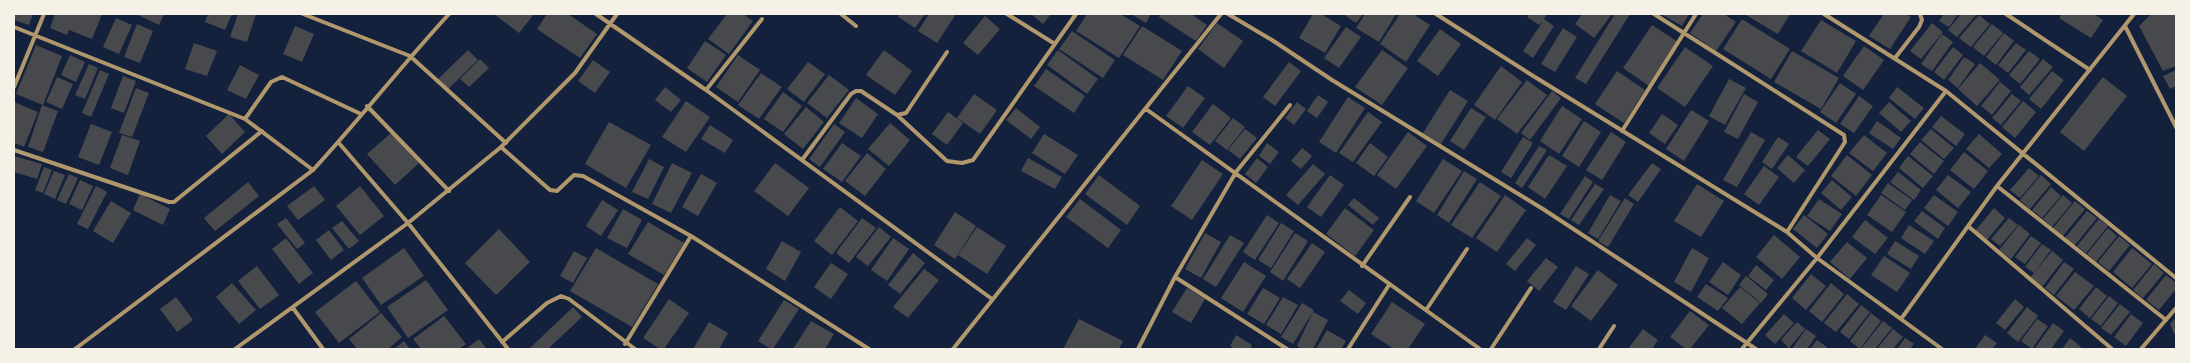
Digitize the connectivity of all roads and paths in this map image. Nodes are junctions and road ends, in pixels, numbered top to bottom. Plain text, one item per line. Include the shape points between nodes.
1 (44, 14) edge
2 (303, 14) edge
3 (449, 14) edge
4 (596, 14) edge
5 (617, 14) edge
6 (841, 14) edge
7 (1007, 14) edge
8 (1076, 14) edge
9 (1221, 14) edge
10 (1228, 14) edge
11 (1436, 14) edge
12 (1654, 14) edge
13 (1696, 14) edge
14 (1824, 14) edge
15 (1920, 14) edge
16 (2006, 14) edge
17 (2134, 14) edge
18 (762, 19) dead end
19 (610, 24) junction
20 (856, 26) dead end
21 (2125, 26) junction
22 (14, 27) edge
23 (1685, 34) junction
24 (36, 35) junction
25 (1055, 44) junction
26 (947, 52) dead end
27 (410, 56) junction
28 (1895, 58) junction
29 (2090, 70) junction
30 (14, 87) edge
31 (706, 90) junction
32 (1946, 91) junction
33 (1290, 105) dead end
34 (368, 106) junction
35 (1146, 109) junction
36 (361, 114) junction
37 (897, 116) junction
38 (246, 119) junction
39 (2176, 127) edge
40 (262, 131) junction
41 (1622, 131) junction
42 (338, 142) junction
43 (506, 143) junction
44 (501, 147) junction
45 (14, 150) edge
46 (2024, 155) junction
47 (802, 160) junction
48 (313, 170) junction
49 (1236, 172) junction
50 (1997, 186) junction
51 (449, 191) junction
52 (1410, 197) dead end
53 (408, 223) junction
54 (1968, 226) junction
55 (1787, 232) junction
56 (691, 236) junction
57 (1467, 249) dead end
58 (1817, 258) junction
59 (1362, 266) junction
60 (1175, 277) junction
61 (2176, 278) edge
62 (1389, 285) junction
63 (1531, 288) dead end
64 (992, 299) junction
65 (293, 308) junction
66 (2176, 308) edge
67 (1426, 310) junction
68 (1901, 319) junction
69 (2166, 320) junction
70 (1614, 326) dead end
71 (502, 342) junction
72 (1747, 343) junction
73 (625, 344) junction
74 (1140, 348) edge
75 (75, 349) edge
76 (235, 349) edge
77 (323, 349) edge
78 (508, 349) edge
79 (635, 349) edge
80 (869, 349) edge
81 (953, 349) edge
82 (1286, 349) edge
83 (1348, 349) edge
84 (1480, 349) edge
85 (1491, 349) edge
86 (1599, 349) edge
87 (1742, 349) edge
88 (1756, 349) edge
89 (1942, 349) edge
90 (2112, 349) edge
91 (2141, 349) edge

1 - 24 street
2 - 27 street
3 - 27 street
4 - 19 street
5 - 19 street
6 - 20 street
7 - 25 street
8 - 25 street
9 - 35 street
10 - 72 street via 1543,209
11 - 41 street
12 - 23 street
13 - 23 street
14 - 28 street
15 - 28 street via 1922,20 1919,27
16 - 29 street
17 - 21 street
18 - 31 street
19 - 31 street
19 - 43 street via 575,73
21 - 29 street
21 - 39 street
22 - 24 street
23 - 41 street
23 - 55 street via 1844,135 1845,142
24 - 30 street
24 - 38 street
25 - 37 street via 973,160 962,163 947,161
26 - 37 street via 906,113
27 - 34 street
27 - 43 street
28 - 32 street
29 - 46 street
31 - 47 street
32 - 46 street
32 - 58 street
33 - 49 street
34 - 36 street
34 - 51 street
35 - 49 street
35 - 64 street
36 - 38 street via 282,77 271,82
36 - 42 street
37 - 47 street via 861,91 856,91 851,94
38 - 40 street
40 - 45 street via 174,202
40 - 48 street
41 - 55 street
42 - 48 street
42 - 53 street
43 - 44 street
44 - 51 street
44 - 56 street via 550,190 557,191 574,175 583,176
46 - 50 street
46 - 61 street
47 - 64 street
48 - 75 street
49 - 59 street
49 - 60 street
50 - 54 street
50 - 69 street
51 - 53 street
52 - 59 street
53 - 65 street
53 - 71 street
54 - 68 street
54 - 90 street
55 - 58 street
56 - 73 street
56 - 80 street
57 - 67 street
58 - 68 street
58 - 72 street
59 - 62 street
60 - 74 street
60 - 82 street
62 - 67 street
62 - 83 street
63 - 85 street
64 - 81 street
65 - 76 street
65 - 77 street
66 - 69 street
67 - 84 street
68 - 89 street
69 - 91 street
70 - 86 street
71 - 73 street via 547,303 562,296
71 - 78 street
72 - 87 street
72 - 88 street
73 - 79 street

